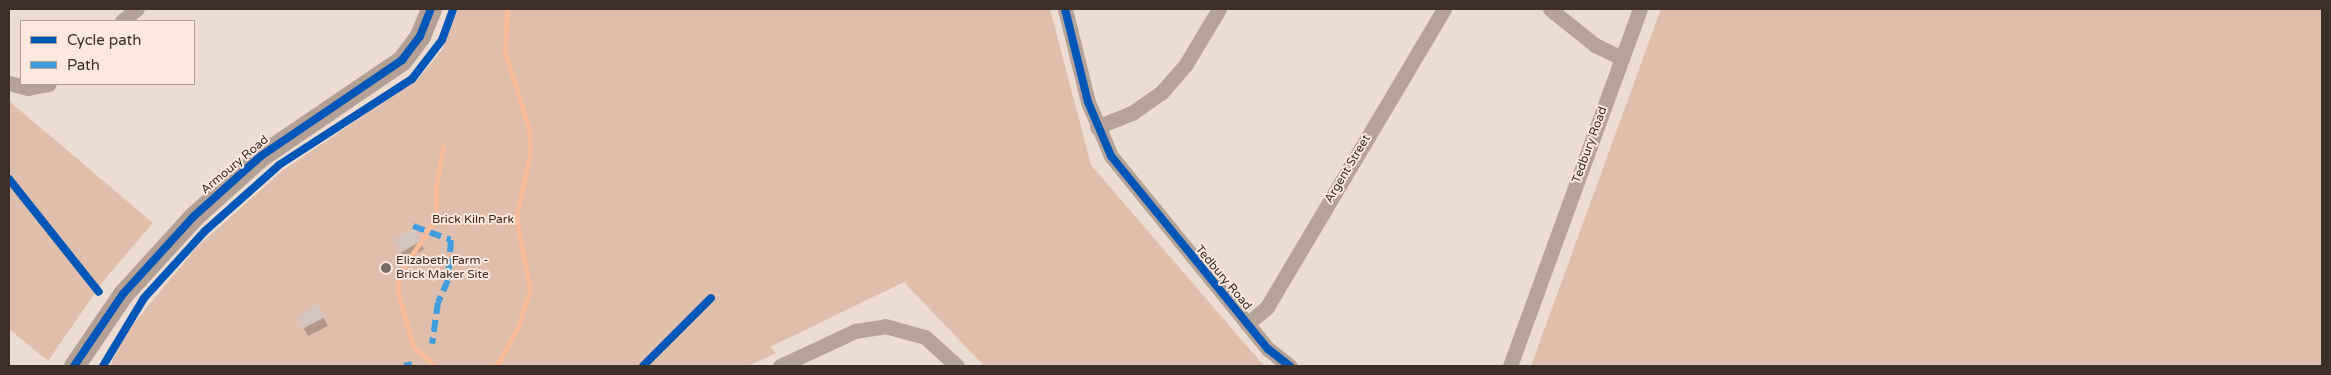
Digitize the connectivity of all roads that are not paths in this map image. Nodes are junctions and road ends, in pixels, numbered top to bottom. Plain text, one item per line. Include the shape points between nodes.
1 (138, 9) edge
2 (431, 9) edge
3 (1064, 9) edge
4 (1219, 9) edge
5 (1444, 9) edge
6 (1550, 9) edge
7 (1640, 9) edge
8 (123, 20) edge
9 (1622, 58) junction
10 (9, 83) edge
11 (44, 85) edge
12 (1097, 127) junction
13 (1247, 324) junction
14 (74, 366) edge
15 (780, 366) edge
16 (957, 366) edge
17 (1290, 366) edge
18 (1510, 366) edge

1 - 8 street
2 - 14 street, Armoury Road via 420,36 402,60 261,156 193,217 123,294
3 - 12 street, Tedbury Road
4 - 12 street via 1186,64 1161,93 1132,113
5 - 13 street, Argent Street via 1267,306
6 - 9 street via 1596,45
7 - 9 street, Tedbury Road
9 - 18 street, Tedbury Road
10 - 11 street via 28,88
12 - 13 street, Tedbury Road via 1123,176
13 - 17 street, Tedbury Road
15 - 16 street via 855,331 885,326 925,337

